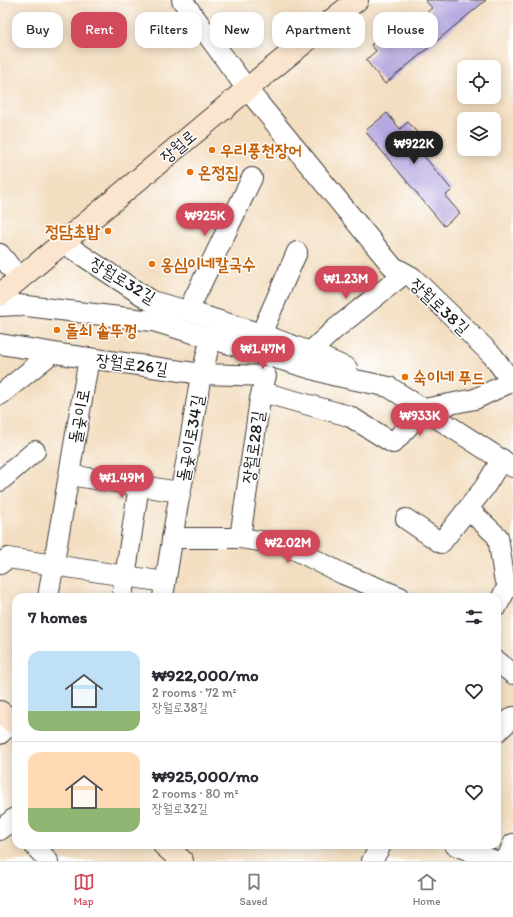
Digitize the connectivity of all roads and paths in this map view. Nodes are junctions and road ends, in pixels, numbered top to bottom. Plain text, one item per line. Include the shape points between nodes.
1 (182, 0) edge
2 (357, 0) edge
3 (247, 89) junction
4 (252, 178) dead end
5 (62, 242) junction
6 (296, 252) dead end
7 (0, 254) edge
8 (404, 274) junction
9 (19, 278) junction
10 (0, 294) edge
11 (0, 306) edge
12 (188, 311) junction
13 (261, 334) junction
14 (211, 338) junction
15 (0, 344) edge
16 (310, 352) junction
17 (52, 353) junction
18 (271, 356) junction
19 (89, 358) junction
20 (202, 374) junction
21 (512, 381) edge
22 (264, 384) junction
23 (389, 387) junction
24 (0, 395) edge
25 (424, 409) junction
26 (35, 451) dead end
27 (507, 463) edge
28 (69, 474) junction
29 (0, 481) edge
30 (139, 485) junction
31 (180, 492) junction
32 (468, 509) junction
33 (406, 519) dead end
34 (172, 538) junction
35 (240, 538) junction
36 (0, 564) edge
37 (54, 566) junction
38 (125, 577) junction
39 (511, 586) edge
40 (164, 590) edge
41 (49, 593) edge
42 (123, 593) edge
43 (390, 593) edge
44 (501, 600) edge
45 (501, 664) edge
46 (513, 674) edge
47 (513, 717) edge
48 (501, 728) edge
49 (513, 844) edge
50 (38, 849) edge
51 (168, 849) edge
52 (379, 849) edge
53 (453, 849) edge
54 (465, 849) edge
55 (48, 861) edge
56 (182, 861) edge
57 (372, 861) edge
58 (448, 861) edge
59 (495, 861) edge
60 (509, 861) edge

1 - 3 street, 장월로38길
2 - 3 street, 장월로
3 - 5 street, 장월로
3 - 8 street, 장월로38길 via 392,266
4 - 12 street
5 - 9 street, 장월로
5 - 12 street, 장월로32길 via 151,301
6 - 13 street
7 - 9 street
8 - 16 street
8 - 21 street, 장월로38길 via 412,277 493,356
9 - 10 street, 장월로
11 - 14 street via 18,305 153,321
12 - 13 street, 장월로32길
13 - 16 street, 장월로32길
14 - 18 street
14 - 20 street, 돌곶이로34길
15 - 17 street, 장월로26길
16 - 23 street, 장월로32길
17 - 19 street, 장월로26길
17 - 24 street
18 - 22 street, 장월로28길
18 - 23 street
19 - 20 street, 장월로26길
19 - 28 street, 돌곶이로
20 - 22 street, 장월로26길
20 - 31 street, 돌곶이로34길
21 - 25 street, 장월로38길 via 475,400
22 - 25 street, 장월로26길 via 349,416 393,443
22 - 35 street, 장월로28길
23 - 25 street
25 - 27 street
26 - 29 street
27 - 32 street
28 - 30 street
28 - 37 street, 돌곶이로
30 - 31 street
30 - 38 street
31 - 34 street, 돌곶이로34길
32 - 33 street via 441,543
32 - 39 street via 498,537 504,577
34 - 35 street
34 - 40 street, 돌곶이로34길
35 - 43 street via 286,546 343,574
36 - 37 street via 8,558
37 - 38 street
37 - 41 street, 돌곶이로
38 - 40 street
38 - 42 street
39 - 44 street
45 - 46 street
47 - 48 street
49 - 60 street via 508,856
50 - 55 street
51 - 56 street
52 - 57 street
53 - 58 street
54 - 59 street

